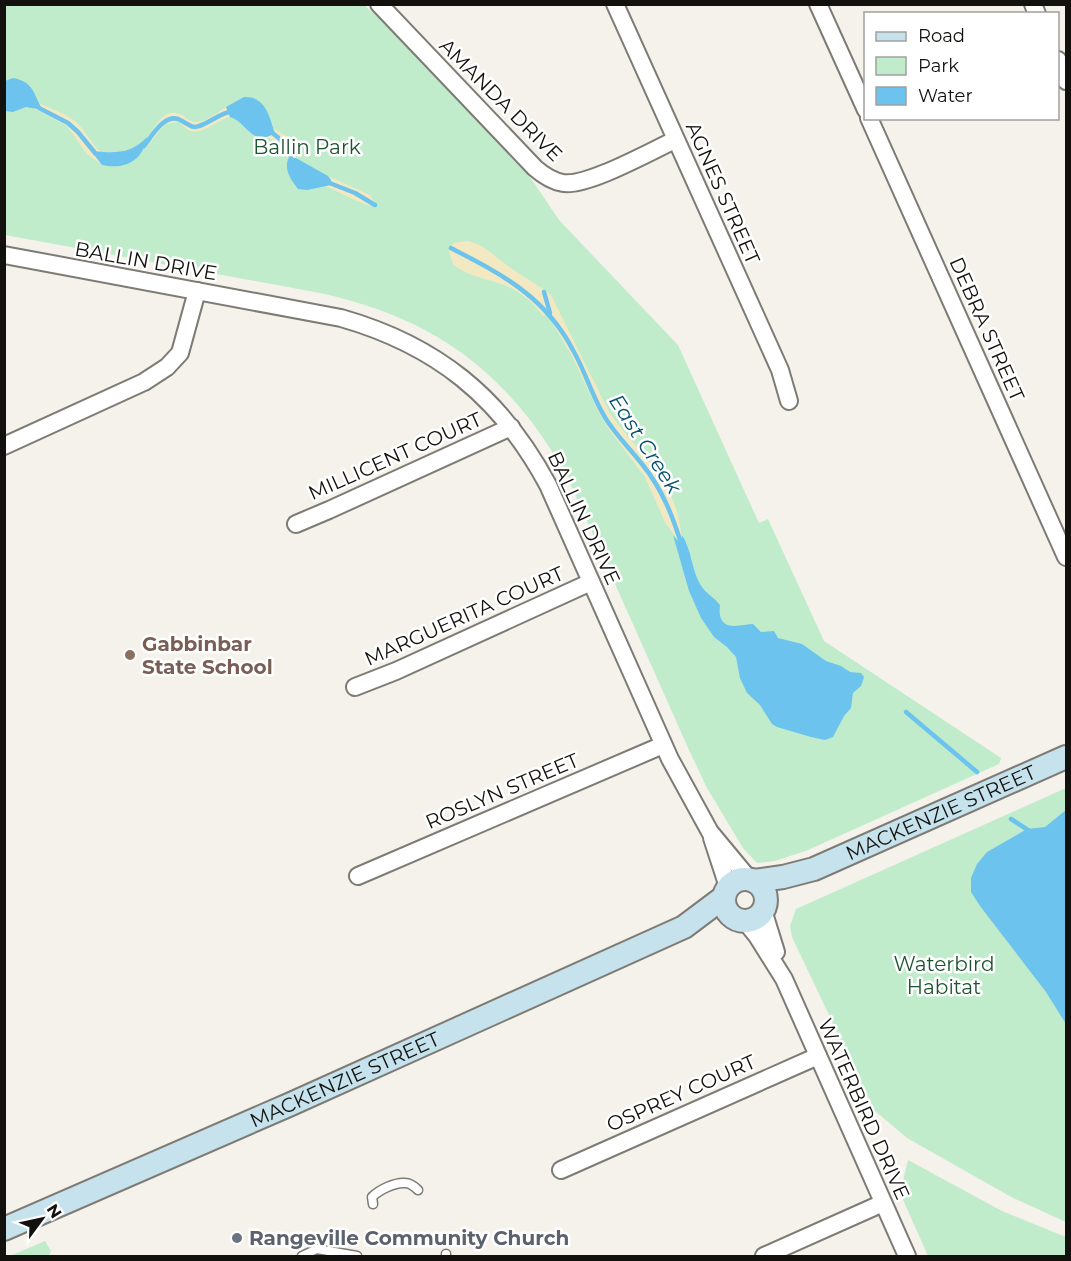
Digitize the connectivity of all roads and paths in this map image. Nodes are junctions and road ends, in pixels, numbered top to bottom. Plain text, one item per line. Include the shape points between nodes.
1 (379, 4) edge
2 (615, 4) edge
3 (818, 4) edge
4 (1059, 63) edge
5 (1066, 81) edge
6 (864, 106) edge
7 (870, 120) edge
8 (675, 140) junction
9 (4, 255) edge
10 (197, 291) junction
11 (789, 401) dead end
12 (511, 427) junction
13 (4, 446) edge
14 (296, 524) dead end
15 (1066, 557) edge
16 (591, 582) junction
17 (355, 687) dead end
18 (663, 745) junction
19 (1066, 757) edge
20 (358, 876) dead end
21 (745, 899) junction
22 (818, 1056) junction
23 (561, 1170) dead end
24 (418, 1190) dead end
25 (883, 1203) junction
26 (373, 1204) dead end
27 (4, 1229) edge
28 (302, 1257) edge
29 (357, 1257) edge
30 (764, 1257) edge
31 (907, 1257) edge

1 - 8 street, AMANDA DRIVE via 548,178 563,183 586,181
2 - 8 street, AGNES STREET
3 - 6 street
4 - 5 street
7 - 15 street, DEBRA STREET
8 - 11 street, AGNES STREET via 780,370
9 - 10 street, BALLIN DRIVE
10 - 12 street, BALLIN DRIVE via 341,318 387,333 450,369 488,400
10 - 13 street via 180,353 167,367 144,382
12 - 14 street, MILLICENT COURT
12 - 16 street, BALLIN DRIVE via 548,485
16 - 17 street, MARGUERITA COURT
16 - 18 street, BALLIN DRIVE
18 - 20 street, ROSLYN STREET
18 - 21 street, BALLIN DRIVE
19 - 21 main road, MACKENZIE STREET via 814,869 783,878
21 - 22 street, WATERBIRD DRIVE
21 - 27 main road, MACKENZIE STREET
22 - 23 street, OSPREY COURT
22 - 25 street, WATERBIRD DRIVE
24 - 26 lane via 405,1183 394,1185 376,1193
25 - 30 street
25 - 31 street, WATERBIRD DRIVE
28 - 29 lane via 317,1249

